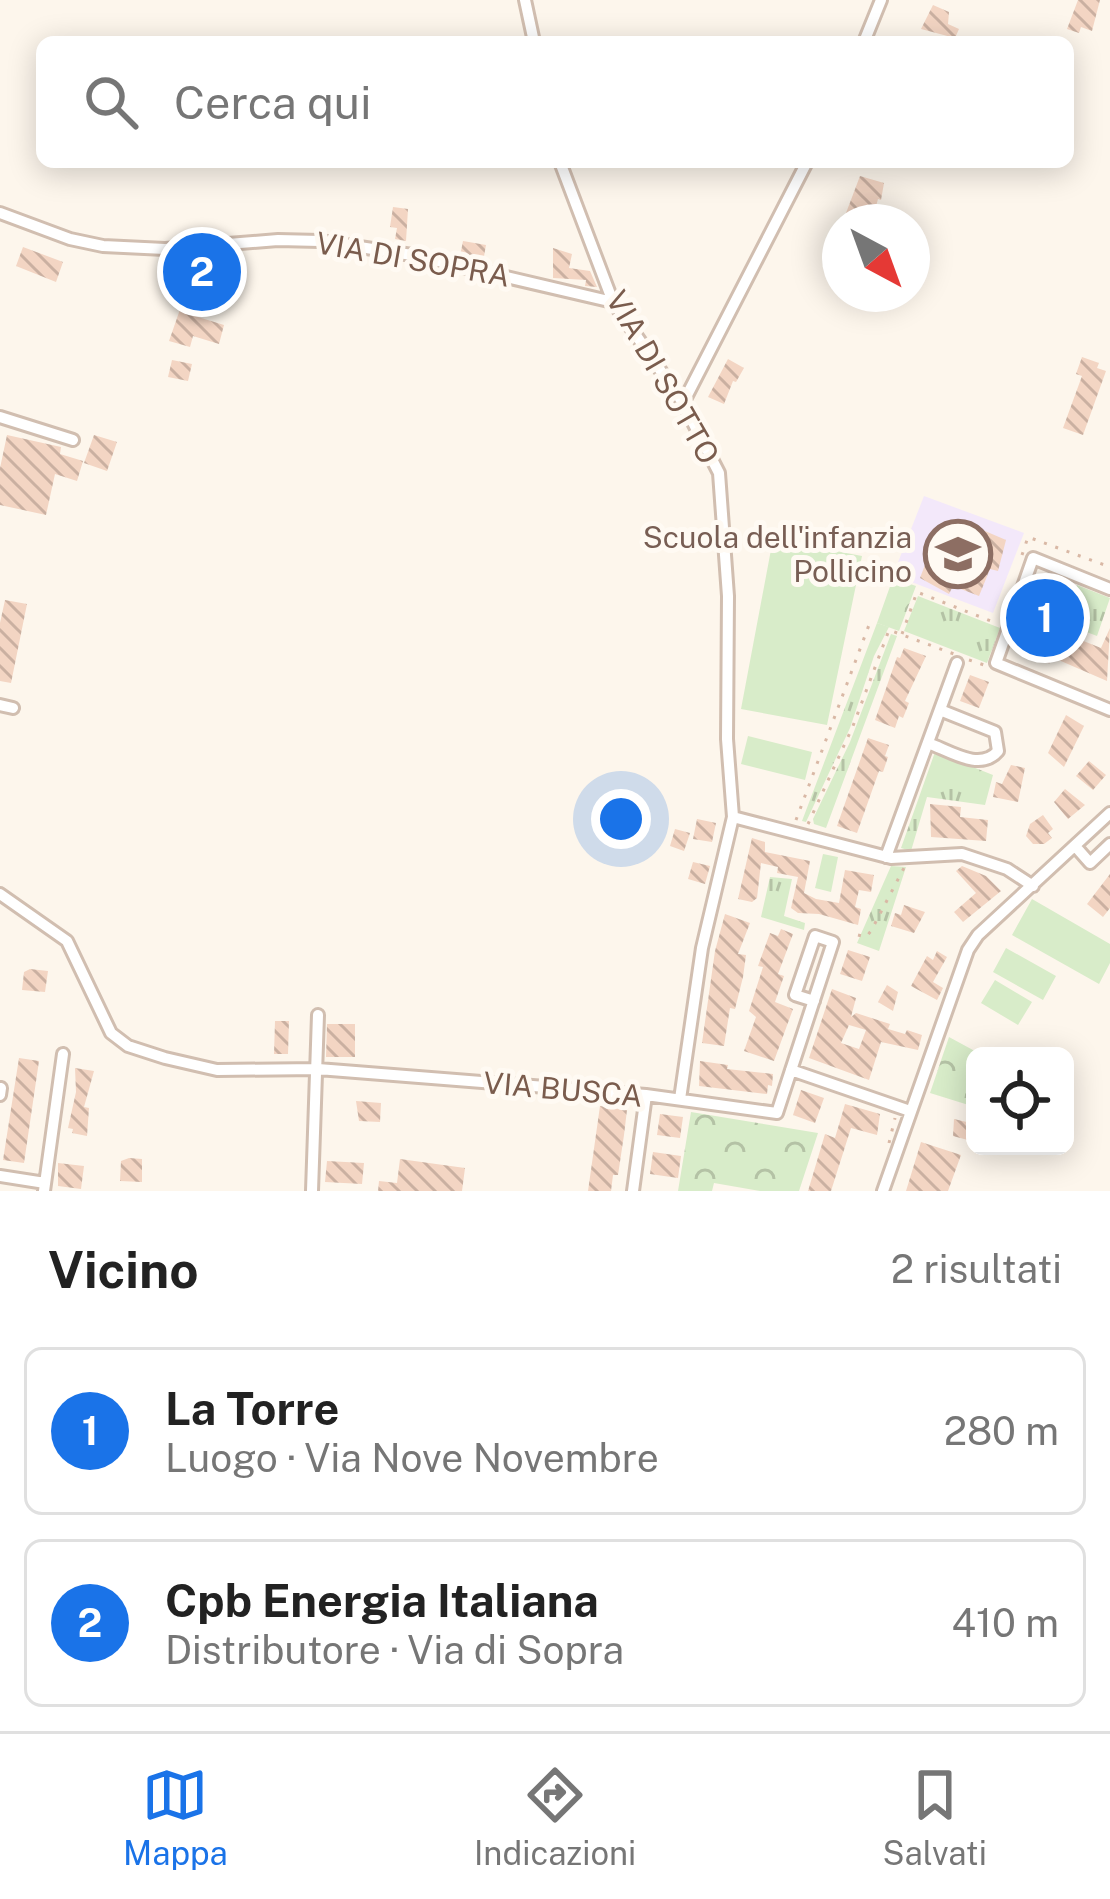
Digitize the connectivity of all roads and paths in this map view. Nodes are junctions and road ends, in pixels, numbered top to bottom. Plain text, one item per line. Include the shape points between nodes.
1 (525, 0) edge
2 (881, 0) edge
3 (533, 36) edge
4 (866, 36) edge
5 (562, 168) edge
6 (804, 168) edge
7 (0, 212) edge
8 (220, 245) junction
9 (175, 249) junction
10 (614, 302) junction
11 (683, 403) junction
12 (0, 417) edge
13 (73, 440) dead end
14 (1110, 589) edge
15 (998, 623) dead end
16 (869, 625) dead end
17 (902, 634) junction
18 (1058, 634) dead end
19 (957, 663) dead end
20 (1048, 664) dead end
21 (987, 667) dead end
22 (940, 710) junction
23 (1110, 710) edge
24 (928, 742) junction
25 (1110, 813) edge
26 (733, 817) junction
27 (808, 824) dead end
28 (792, 833) junction
29 (1110, 844) edge
30 (1075, 846) junction
31 (886, 856) junction
32 (906, 864) dead end
33 (1033, 886) junction
34 (0, 894) edge
35 (858, 934) dead end
36 (814, 1001) junction
37 (318, 1015) dead end
38 (63, 1054) dead end
39 (318, 1069) junction
40 (791, 1070) junction
41 (646, 1095) junction
42 (680, 1099) junction
43 (910, 1111) junction
44 (892, 1112) dead end
45 (889, 1138) dead end
46 (0, 1175) edge
47 (44, 1187) edge
48 (312, 1191) edge
49 (633, 1191) edge
50 (883, 1191) edge

1 - 3 street
2 - 4 street
5 - 10 street, VIA DI SOTTO
6 - 11 street
7 - 9 street, VIA DI SOPRA via 70,239
8 - 9 street, VIA DI SOPRA
8 - 9 lane via 209,272 185,266
8 - 10 street, VIA DI SOPRA via 320,241
10 - 11 street, VIA DI SOTTO
11 - 26 street, VIA DI SOTTO via 722,490
12 - 13 street
14 - 23 street via 1033,558 996,663
15 - 17 path via 917,592
16 - 28 path
17 - 21 path
17 - 27 path via 890,630 881,644
18 - 20 path
19 - 22 street
22 - 24 street
22 - 24 street via 995,731 998,751 981,762
24 - 31 street
25 - 30 street
26 - 28 street
26 - 42 street, VIA BUSCA via 702,948
28 - 31 street
29 - 30 street via 1090,862
30 - 33 street
31 - 33 street via 962,854
32 - 35 path via 871,931
33 - 43 street via 968,950
34 - 39 street, VIA BUSCA via 67,941 102,1019 128,1046 217,1070
36 - 36 street via 833,942 815,936 795,995
36 - 40 street
37 - 39 street
38 - 47 street
39 - 41 street, VIA BUSCA
39 - 48 street
40 - 42 street via 777,1113
40 - 43 street
41 - 42 street, VIA BUSCA
41 - 49 street
43 - 50 street
44 - 45 path
46 - 47 street

